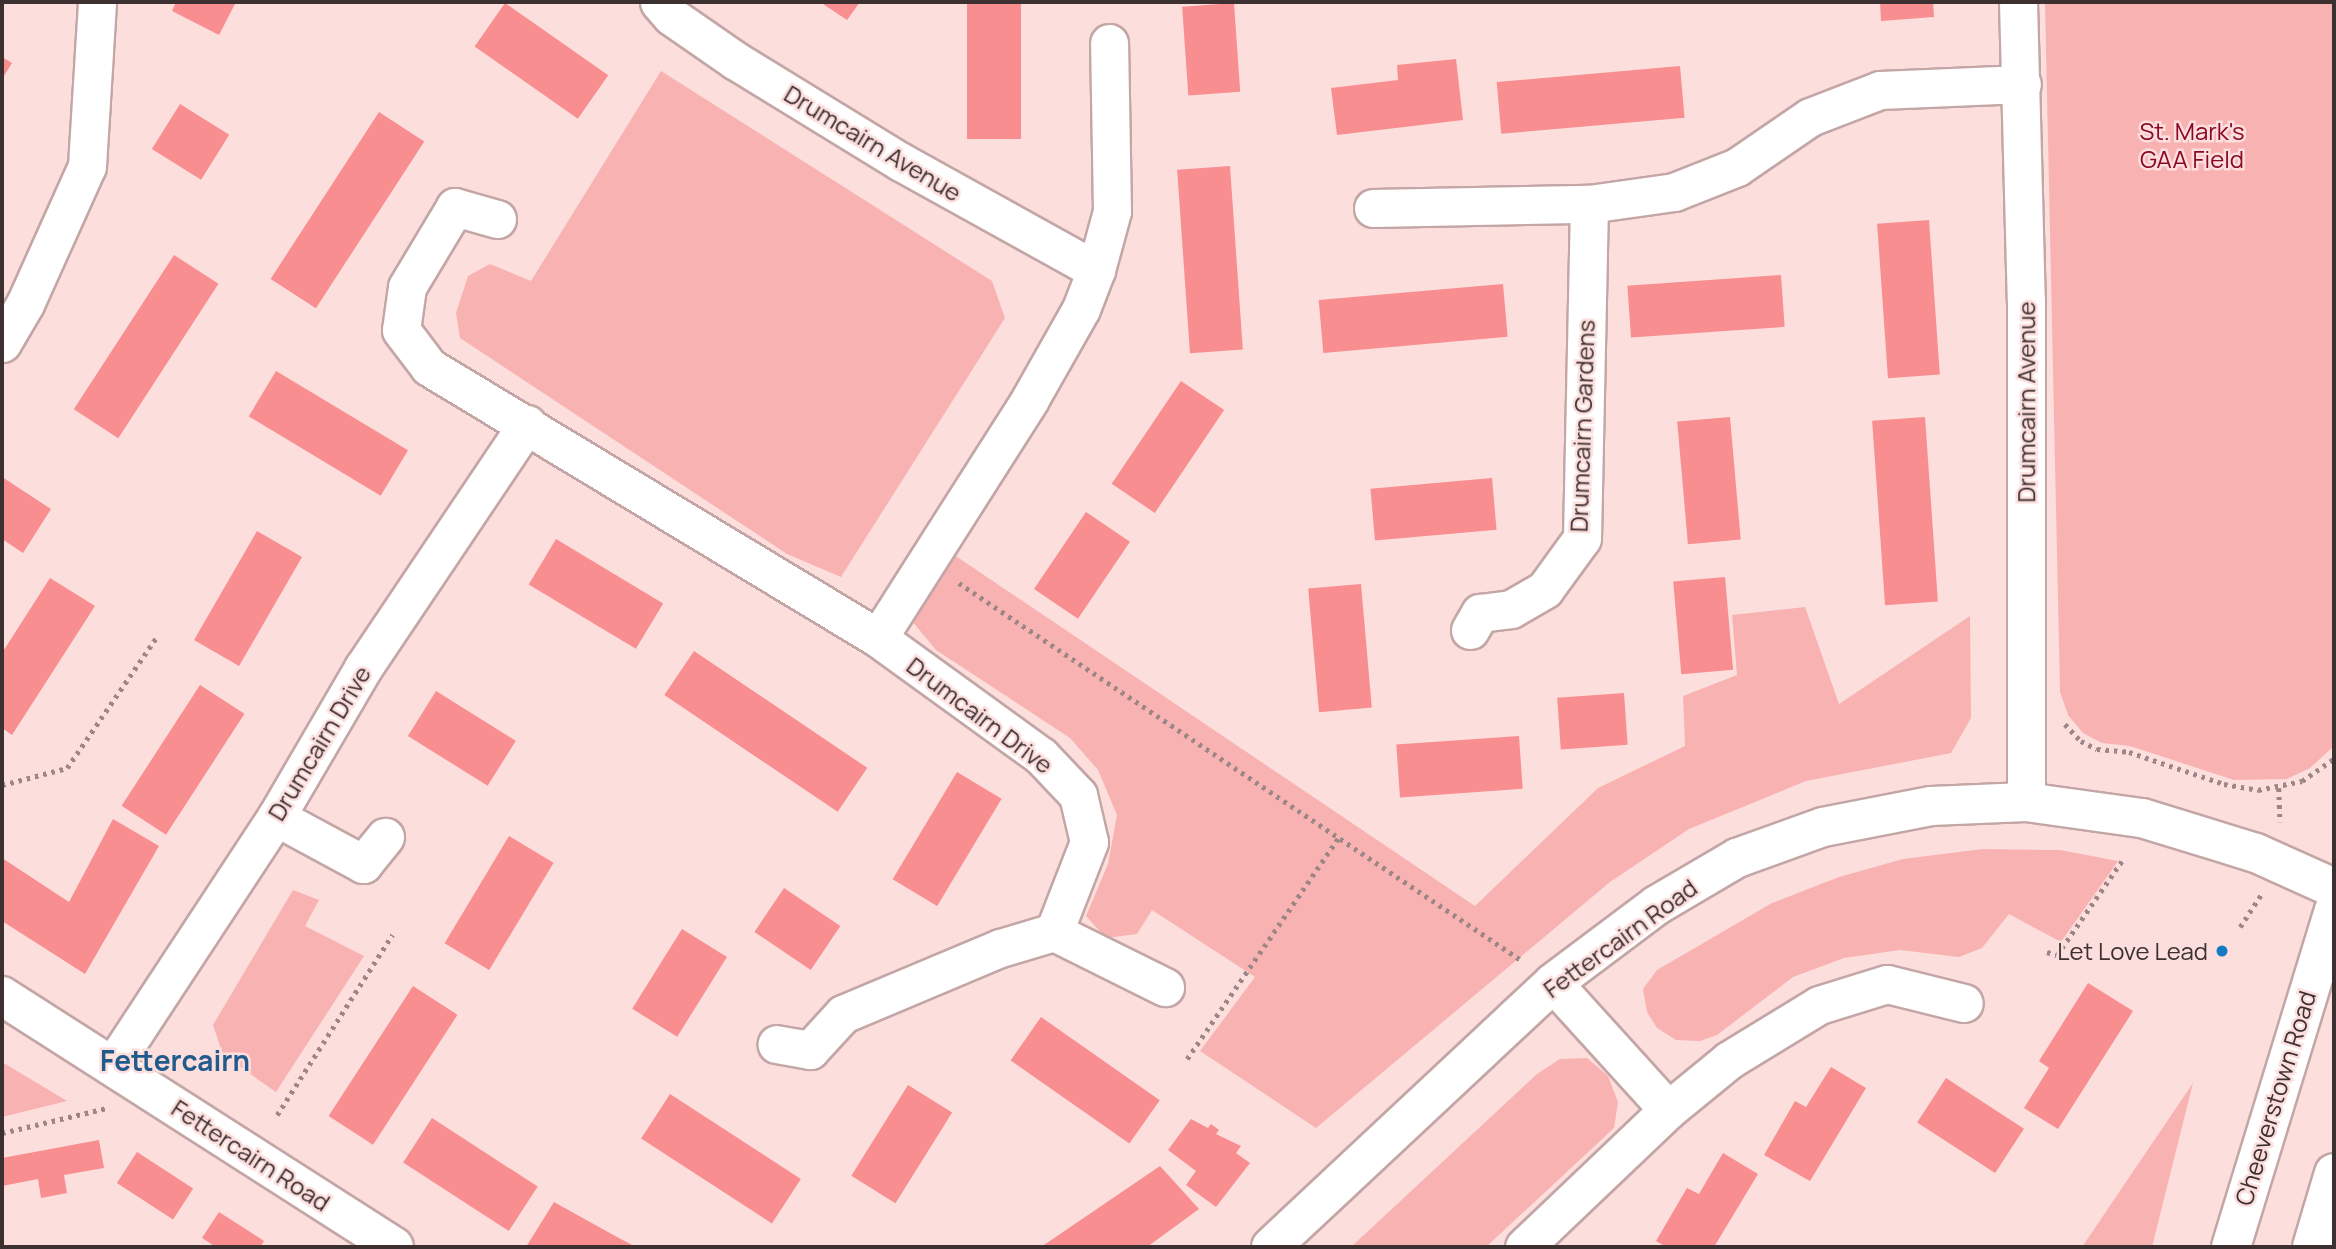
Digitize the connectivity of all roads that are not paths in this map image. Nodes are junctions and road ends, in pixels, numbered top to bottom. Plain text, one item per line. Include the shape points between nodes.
1 (97, 2) edge
2 (659, 2) edge
3 (2018, 2) edge
4 (1109, 43) dead end
5 (2022, 84) junction
6 (1589, 204) junction
7 (1373, 208) dead end
8 (497, 219) dead end
9 (1096, 270) junction
10 (13, 297) edge
11 (2, 343) edge
12 (527, 424) junction
13 (1470, 630) dead end
14 (878, 638) junction
15 (2026, 802) junction
16 (276, 817) junction
17 (385, 837) dead end
18 (2334, 888) edge
19 (2334, 910) edge
20 (1054, 932) junction
21 (1553, 983) junction
22 (1165, 987) dead end
23 (2, 996) edge
24 (1964, 1003) dead end
25 (776, 1044) dead end
26 (121, 1070) junction
27 (1668, 1110) junction
28 (2334, 1174) edge
29 (394, 1247) edge
30 (1271, 1247) edge
31 (1524, 1247) edge
32 (2231, 1247) edge
33 (2312, 1247) edge

1 - 10 street via 87,166
2 - 9 street, Drumcairn Avenue via 671,16 736,61 901,162
3 - 5 street, Drumcairn Avenue
4 - 9 street via 1112,211
5 - 6 street via 1880,90 1811,117 1737,167 1674,192
5 - 15 street, Drumcairn Avenue
6 - 7 street
6 - 13 street, Drumcairn Gardens via 1582,538 1545,589 1511,609 1480,613
8 - 12 street, Drumcairn Drive via 455,207 407,287 401,330 429,367
9 - 14 street via 1081,309 1030,400
10 - 11 street
12 - 14 street, Drumcairn Drive
12 - 16 street, Drumcairn Drive via 363,668
14 - 20 street, Drumcairn Drive via 1041,756 1077,795 1089,842
15 - 18 street, Fettercairn Road via 2142,818 2256,853
15 - 21 street, Fettercairn Road via 1931,806 1822,827 1737,858 1657,905
16 - 17 street via 363,864
16 - 26 street, Drumcairn Drive
19 - 32 street, Cheeverstown Road
20 - 22 street
20 - 25 street via 1000,948 843,1014 810,1050
21 - 27 street
21 - 30 street, Fettercairn Road
23 - 26 street, Fettercairn Road
24 - 27 street via 1887,984 1819,1005 1729,1060
26 - 29 street, Fettercairn Road
27 - 31 street
28 - 33 street

